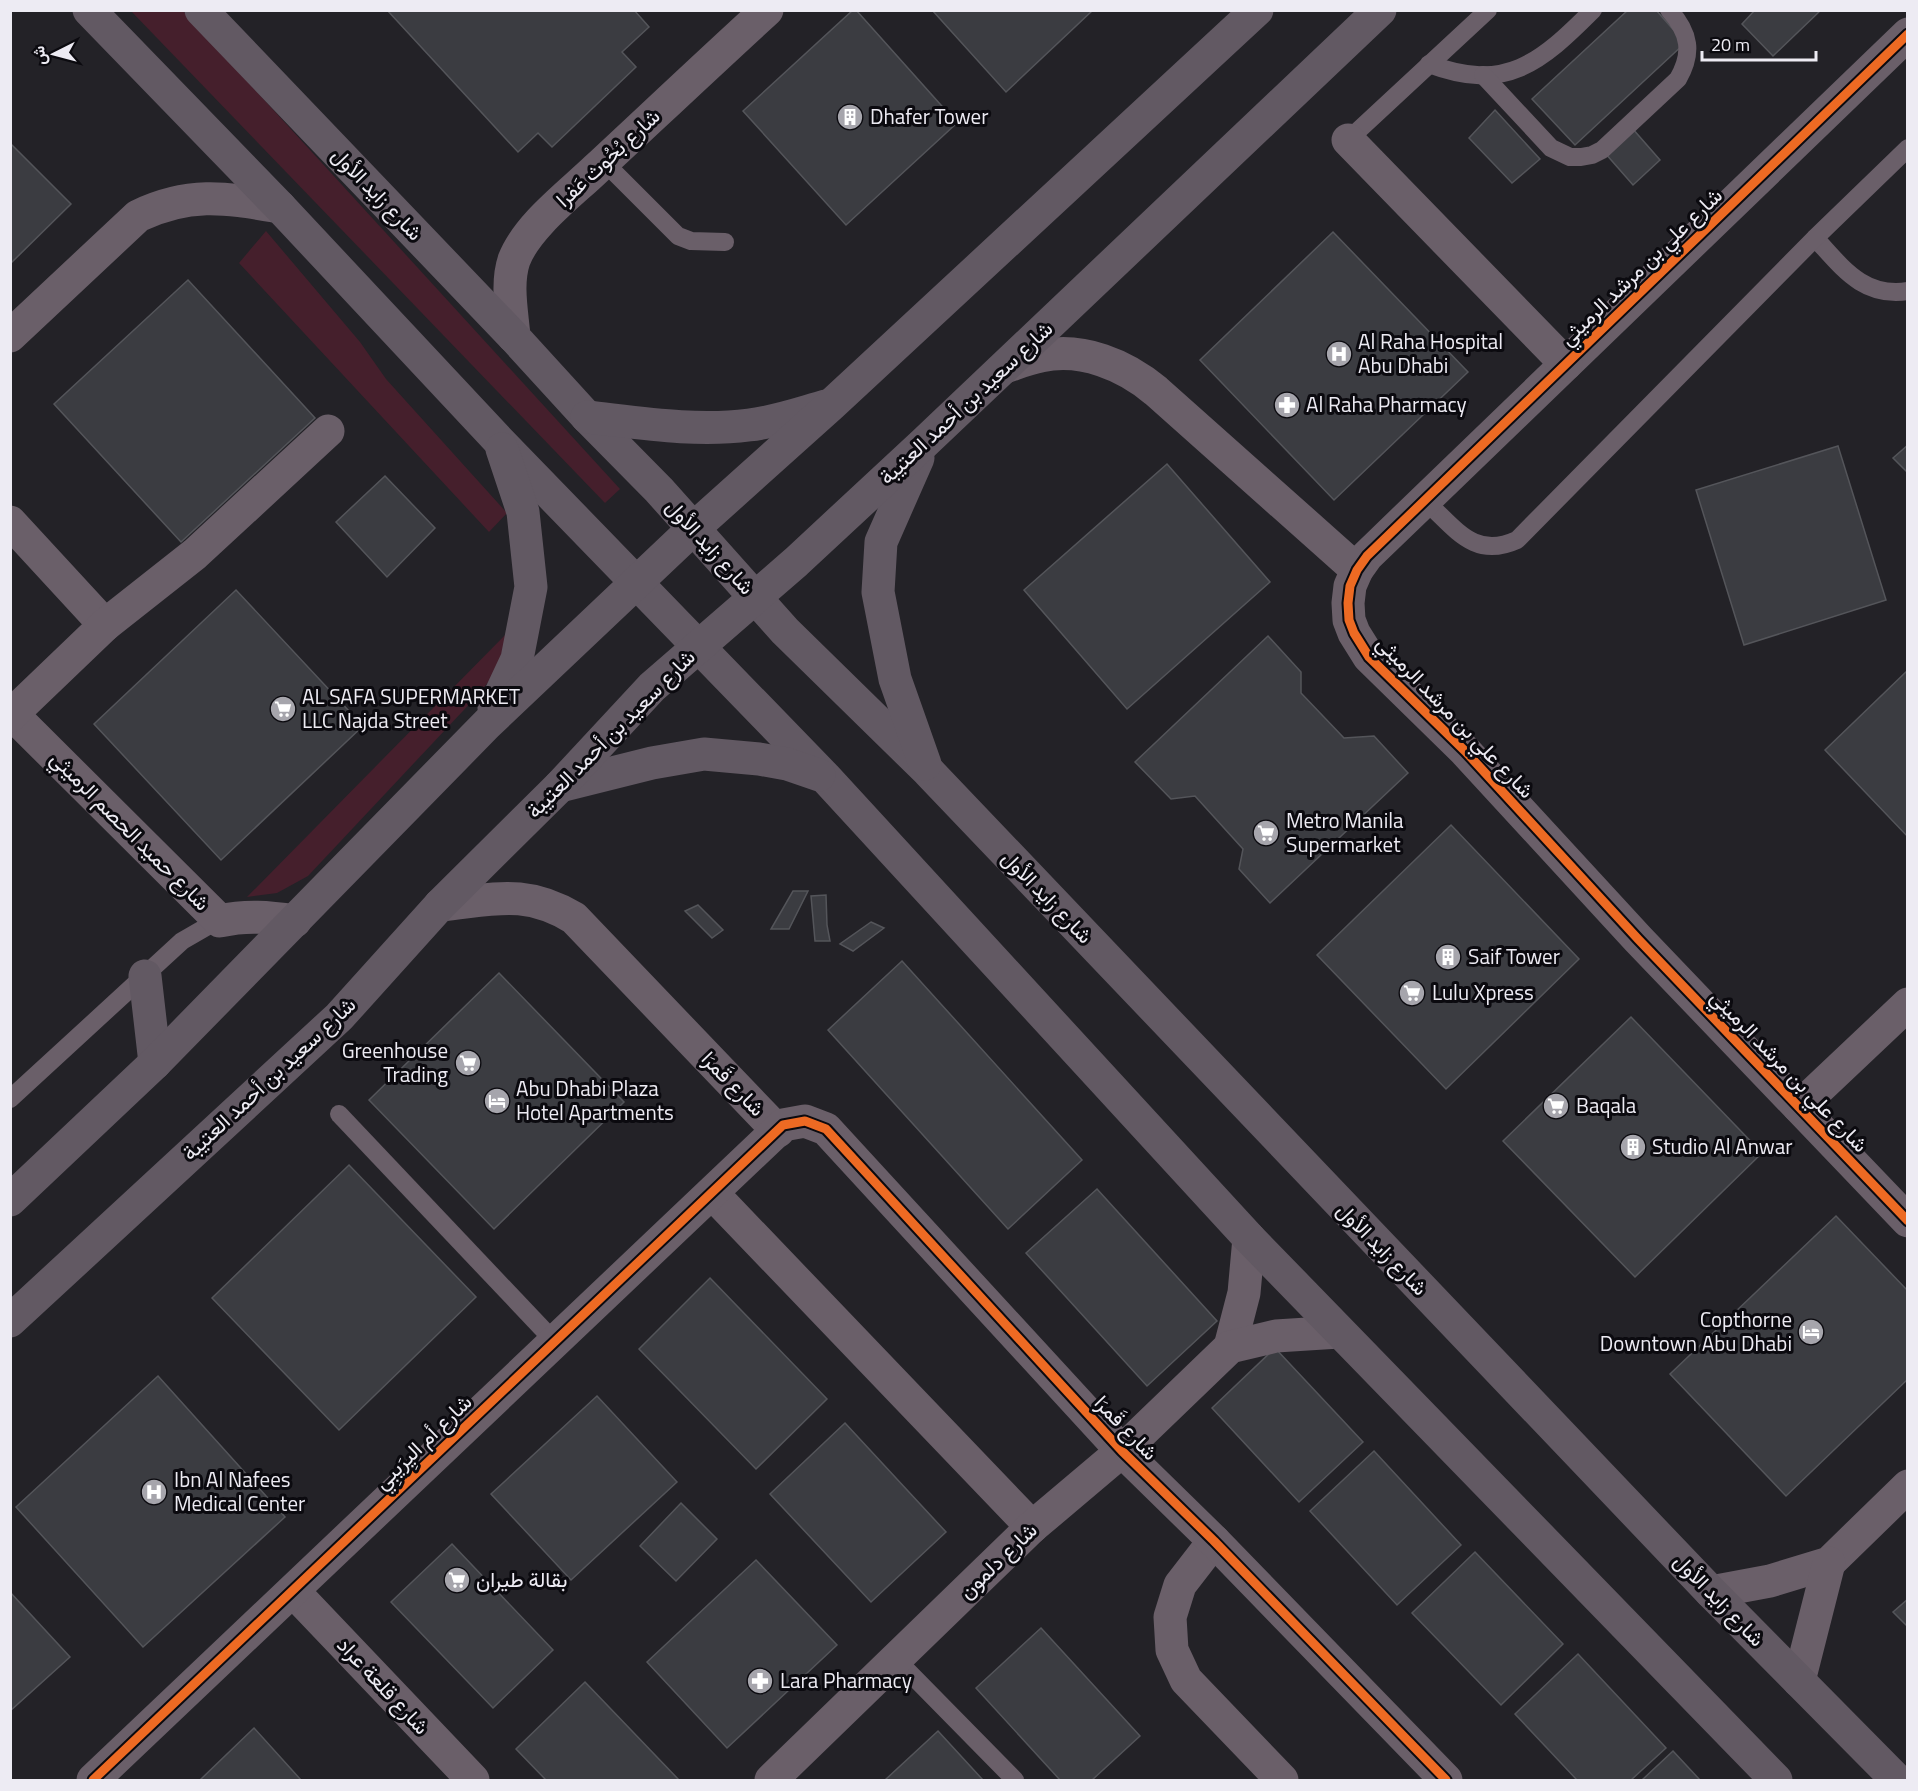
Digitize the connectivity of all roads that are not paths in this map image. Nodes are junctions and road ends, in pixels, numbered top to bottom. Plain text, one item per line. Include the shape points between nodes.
1 (90, 10) edge
2 (201, 10) edge
3 (767, 10) edge
4 (1257, 10) edge
5 (1380, 10) edge
6 (1488, 10) edge
7 (1593, 10) edge
8 (1669, 10) edge
9 (1908, 34) edge
10 (1429, 64) junction
11 (1483, 75) junction
12 (1348, 140) joint
13 (1908, 148) edge
14 (604, 162) junction
15 (280, 207) junction
16 (1815, 238) junction
17 (725, 242) dead end
18 (1908, 291) edge
19 (10, 336) edge
20 (514, 337) junction
21 (1566, 364) junction
22 (1005, 367) junction
23 (831, 405) junction
24 (587, 417) junction
25 (328, 431) dead end
26 (500, 442) junction
27 (924, 443) junction
28 (1425, 501) junction
29 (10, 522) edge
30 (694, 528) junction
31 (1357, 570) junction
32 (637, 583) junction
33 (755, 598) junction
34 (105, 624) junction
35 (697, 647) junction
36 (11, 715) edge
37 (487, 724) junction
38 (928, 771) junction
39 (825, 777) junction
40 (560, 786) junction
41 (440, 905) junction
42 (220, 921) junction
43 (295, 921) junction
44 (145, 976) junction
45 (1908, 1004) edge
46 (155, 1063) junction
47 (10, 1100) edge
48 (1799, 1107) junction
49 (339, 1114) dead end
50 (778, 1131) junction
51 (712, 1193) junction
52 (10, 1200) edge
53 (1908, 1221) edge
54 (1249, 1238) junction
55 (10, 1321) edge
56 (1340, 1332) junction
57 (555, 1342) junction
58 (1230, 1347) junction
59 (1122, 1450) junction
60 (1908, 1486) edge
61 (1032, 1527) junction
62 (1214, 1541) junction
63 (1829, 1563) junction
64 (293, 1591) junction
65 (1711, 1592) junction
66 (896, 1659) junction
67 (1799, 1681) junction
68 (93, 1780) edge
69 (473, 1780) edge
70 (771, 1780) edge
71 (1015, 1780) edge
72 (1282, 1780) edge
73 (1446, 1780) edge
74 (1776, 1780) edge
75 (1898, 1780) edge

1 - 15 main road
2 - 20 main road, شارع زايد الأول
3 - 14 street, شارع بُحُوث عَفرا
4 - 23 main road
5 - 22 main road, شارع سعيد بن أحمد العتيبة
6 - 10 lane
7 - 11 lane via 1546,55 1525,67
8 - 11 lane via 1687,42 1685,67 1678,79 1592,155 1570,157 1551,148
9 - 21 street, شارع علي بن مرشد الرميثي
10 - 11 lane via 1452,73
10 - 12 lane
12 - 21 street, شارع علي بن مرشد الرميثي
13 - 16 lane
14 - 17 lane via 678,236 691,241
14 - 20 street, شارع بُحُوث عَفرا via 535,228 519,249 510,290
15 - 19 street via 201,198 175,202 138,216
15 - 26 main road
16 - 18 lane via 1842,268 1872,289 1889,293
16 - 28 lane via 1517,540 1494,547 1481,546
20 - 24 main road, شارع زايد الأول
21 - 28 street, شارع علي بن مرشد الرميثي
22 - 27 main road, شارع سعيد بن أحمد العتيبة
22 - 31 street via 1041,355 1080,355 1131,372
23 - 24 main road via 769,422 724,427
23 - 30 main road
24 - 30 main road, شارع زايد الأول
25 - 34 street, شارع حميد الحصم الرميثي via 195,554
26 - 32 main road
26 - 37 main road via 524,512 531,587 518,659
27 - 33 main road, شارع سعيد بن أحمد العتيبة
27 - 38 main road via 881,542 878,592 895,679
28 - 31 street, شارع علي بن مرشد الرميثي
29 - 34 street
30 - 32 main road
30 - 33 main road, شارع زايد الأول
31 - 48 street, شارع علي بن مرشد الرميثي via 1349,594 1349,620 1369,657 1465,751
32 - 35 main road
32 - 37 main road
33 - 35 main road, شارع سعيد بن أحمد العتيبة
33 - 38 main road, شارع زايد الأول
34 - 36 street, شارع حميد الحصم الرميثي
35 - 39 main road
35 - 40 main road, شارع سعيد بن أحمد العتيبة via 631,708
36 - 42 street, شارع حميد الحصم الرميثي
37 - 43 main road
38 - 65 main road, شارع زايد الأول
39 - 40 main road via 768,760 704,754
39 - 54 main road
40 - 41 main road, شارع سعيد بن أحمد العتيبة
41 - 50 street, شارع قَمرَا via 509,897 532,899 574,918
41 - 55 main road, شارع سعيد بن أحمد العتيبة via 339,1017
42 - 43 street, شارع حميد الحصم الرميثي via 266,916
42 - 44 lane via 182,941
43 - 46 main road
44 - 46 main road
44 - 47 lane
45 - 48 street
46 - 52 main road
48 - 53 street, شارع علي بن مرشد الرميثي
49 - 57 lane
50 - 51 street, شارع أم اليِرَيبِي
50 - 59 street, شارع قَمرَا via 783,1125 805,1121 826,1129
51 - 57 street, شارع أم اليِرَيبِي
51 - 61 street
54 - 56 main road
54 - 58 street via 1244,1293
56 - 58 street via 1276,1336
56 - 74 main road
57 - 64 street, شارع أم اليِرَيبِي
58 - 59 street, شارع دلمون
59 - 61 street, شارع دلمون
59 - 62 street, شارع قَمرَا
60 - 63 street
61 - 66 street, شارع دلمون
62 - 72 street via 1180,1585 1170,1617 1173,1650 1186,1680
62 - 73 street, شارع قَمرَا
63 - 65 street via 1770,1581
63 - 67 street
64 - 68 street, شارع أم اليِرَيبِي
64 - 69 street, شارع قلعة عراد
65 - 67 main road, شارع زايد الأول
66 - 70 street, شارع دلمون
66 - 71 lane
67 - 75 main road, شارع زايد الأول

